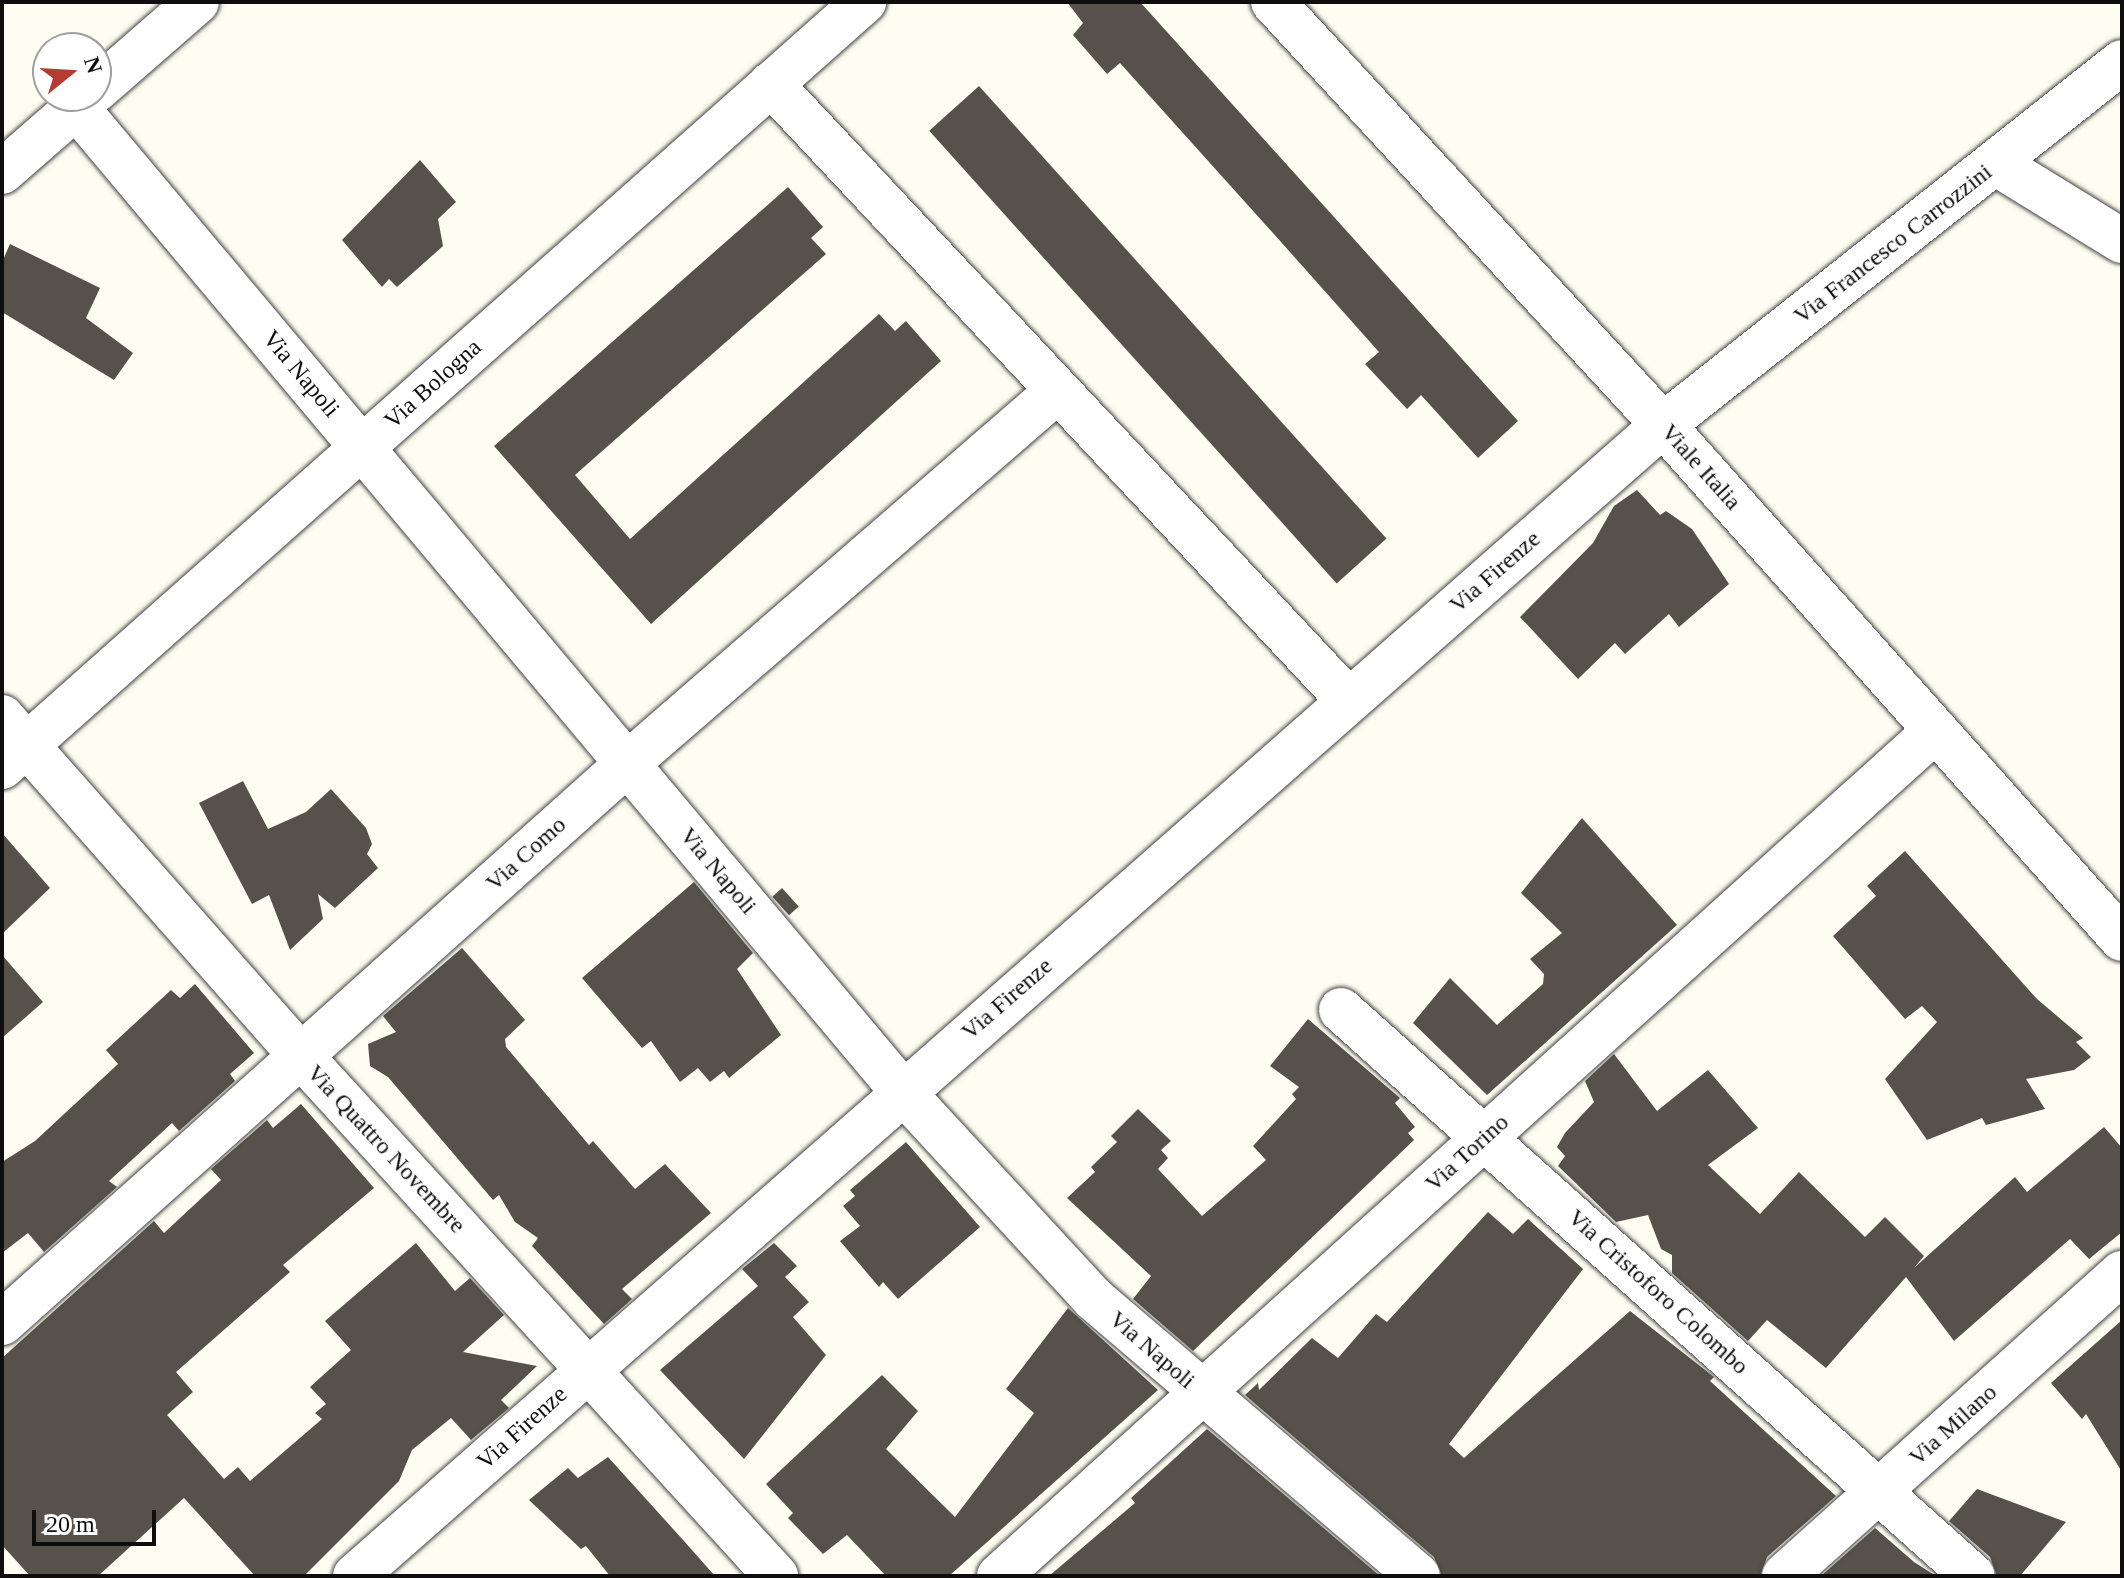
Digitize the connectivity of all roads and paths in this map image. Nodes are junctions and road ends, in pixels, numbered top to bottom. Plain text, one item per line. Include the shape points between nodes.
1 (197, 2) edge
2 (864, 2) edge
3 (1273, 2) edge
4 (2122, 62) edge
5 (112, 76) edge
6 (771, 84) junction
7 (71, 112) edge
8 (98, 112) edge
9 (1995, 163) junction
10 (2, 172) edge
11 (2122, 241) edge
12 (1056, 392) junction
13 (1663, 425) junction
14 (362, 447) junction
15 (1348, 700) junction
16 (1936, 730) junction
17 (11, 743) edge
18 (628, 763) junction
19 (2122, 939) edge
20 (1341, 1010) dead end
21 (300, 1055) junction
22 (902, 1091) junction
23 (1484, 1138) junction
24 (2122, 1273) edge
25 (2, 1323) edge
26 (588, 1369) junction
27 (1201, 1393) junction
28 (1880, 1490) junction
29 (355, 1576) edge
30 (776, 1576) edge
31 (999, 1576) edge
32 (1418, 1576) edge
33 (1784, 1576) edge
34 (1973, 1576) edge

1 - 5 street
2 - 6 street, Via Bologna
3 - 13 street, Viale Italia
4 - 9 street, Via Francesco Carrozzini
6 - 12 street
6 - 14 street, Via Bologna
7 - 10 street
8 - 14 street, Via Napoli
9 - 11 street
9 - 13 street, Via Francesco Carrozzini
12 - 15 street
12 - 18 street, Via Como
13 - 15 street, Via Firenze
13 - 16 street, Viale Italia
14 - 17 street, Via Bologna
14 - 18 street, Via Napoli
15 - 22 street, Via Firenze
16 - 19 street, Viale Italia
16 - 23 street, Via Torino
17 - 21 street, Via Quattro Novembre
18 - 21 street, Via Como
18 - 22 street, Via Napoli
20 - 23 street, Via Cristoforo Colombo
21 - 25 street, Via Como
21 - 26 street, Via Quattro Novembre
22 - 26 street, Via Firenze
22 - 27 street, Via Napoli via 1094,1299
23 - 27 street, Via Torino
23 - 28 street, Via Cristoforo Colombo
24 - 28 street, Via Milano
26 - 29 street, Via Firenze
26 - 30 street, Via Quattro Novembre
27 - 31 street, Via Torino
27 - 32 street, Via Napoli
28 - 33 street, Via Milano
28 - 34 street, Via Cristoforo Colombo

